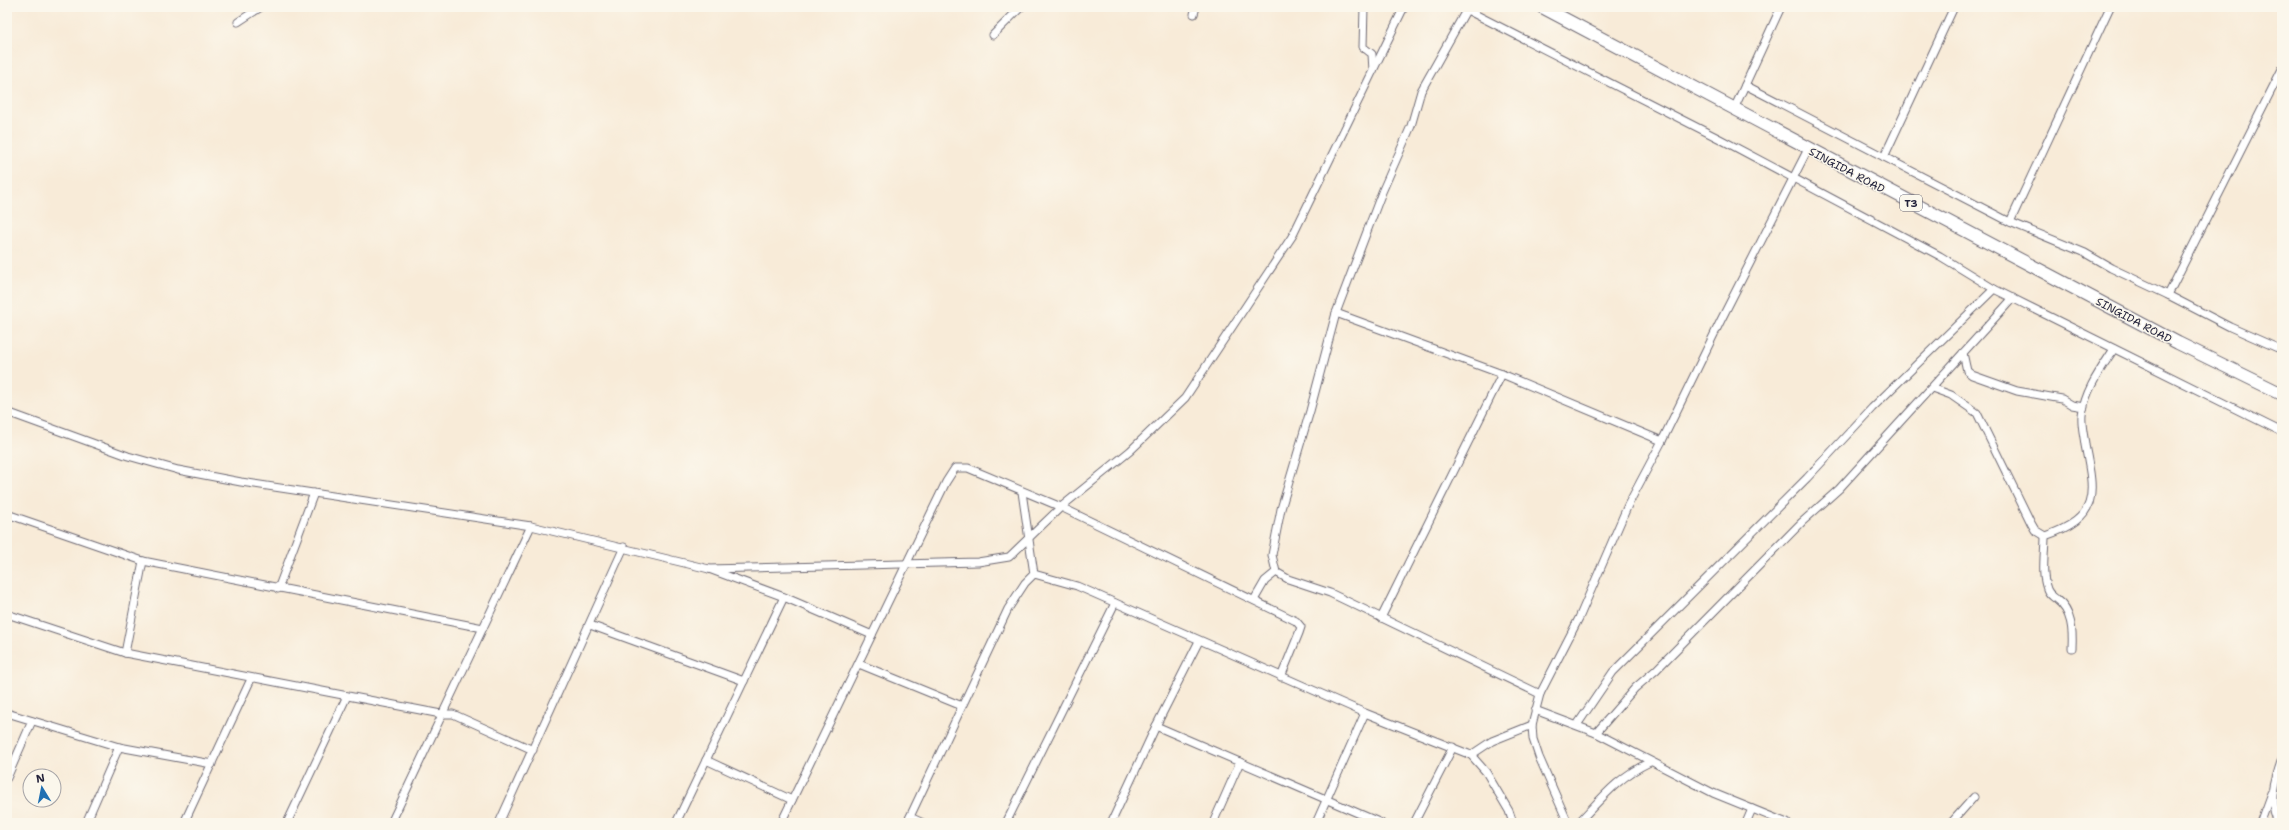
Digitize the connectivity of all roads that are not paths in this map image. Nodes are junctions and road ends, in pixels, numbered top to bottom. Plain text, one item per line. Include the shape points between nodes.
1 (261, 7) edge
2 (1021, 7) edge
3 (1364, 7) edge
4 (1404, 7) edge
5 (1542, 7) edge
6 (1781, 7) edge
7 (1954, 7) edge
8 (2110, 7) edge
9 (1465, 8) edge
10 (238, 22) dead end
11 (993, 34) dead end
12 (2282, 68) edge
13 (1373, 71) junction
14 (1745, 86) junction
15 (1734, 110) junction
16 (1808, 149) junction
17 (1884, 157) junction
18 (1794, 178) junction
19 (2010, 222) junction
20 (1994, 289) junction
21 (2168, 295) junction
22 (2013, 298) junction
23 (1336, 313) junction
24 (2114, 349) junction
25 (2282, 350) edge
26 (1963, 353) junction
27 (1502, 374) junction
28 (1932, 388) junction
29 (2282, 394) edge
30 (2084, 407) junction
31 (7, 412) edge
32 (2282, 432) edge
33 (1662, 441) junction
34 (1022, 492) junction
35 (314, 493) junction
36 (1061, 507) junction
37 (7, 514) edge
38 (531, 526) junction
39 (2045, 536) junction
40 (1028, 539) junction
41 (624, 548) junction
42 (143, 561) junction
43 (906, 564) junction
44 (709, 569) junction
45 (1276, 572) junction
46 (1034, 574) junction
47 (278, 589) junction
48 (784, 597) junction
49 (1254, 600) junction
50 (1115, 603) junction
51 (7, 614) edge
52 (1381, 618) junction
53 (590, 625) junction
54 (483, 628) junction
55 (872, 635) junction
56 (1199, 642) junction
57 (2072, 648) dead end
58 (125, 653) junction
59 (859, 664) junction
60 (1281, 677) junction
61 (251, 679) junction
62 (744, 682) junction
63 (1540, 694) junction
64 (347, 696) junction
65 (962, 706) junction
66 (1535, 710) junction
67 (7, 712) edge
68 (1365, 713) junction
69 (441, 714) junction
70 (32, 721) junction
71 (1532, 725) junction
72 (1577, 725) junction
73 (1156, 726) junction
74 (1596, 733) junction
75 (119, 747) junction
76 (1453, 747) junction
77 (533, 750) junction
78 (1471, 755) junction
79 (2282, 759) edge
80 (706, 760) junction
81 (1240, 762) junction
82 (1650, 762) junction
83 (212, 764) junction
84 (7, 778) edge
85 (2273, 790) junction
86 (1974, 797) dead end
87 (1326, 799) junction
88 (792, 800) junction
89 (1752, 809) junction
90 (909, 820) edge
91 (86, 823) edge
92 (184, 823) edge
93 (287, 823) edge
94 (391, 823) edge
95 (499, 823) edge
96 (676, 823) edge
97 (781, 823) edge
98 (923, 823) edge
99 (1006, 823) edge
100 (1110, 823) edge
101 (1213, 823) edge
102 (1316, 823) edge
103 (1381, 823) edge
104 (1414, 823) edge
105 (1513, 823) edge
106 (1568, 823) edge
107 (1578, 823) edge
108 (1746, 823) edge
109 (1788, 823) edge
110 (1951, 823) edge
111 (2260, 823) edge
112 (2279, 823) edge

1 - 10 street
2 - 11 street
3 - 13 street via 1364,47 1372,54
4 - 13 street
5 - 15 highway, SINGIDA ROAD / T3
6 - 14 street
7 - 17 street
8 - 19 street
9 - 18 street
9 - 23 street via 1421,91 1411,126 1379,199
12 - 21 street
13 - 36 street via 1293,235 1185,398 1130,452
14 - 15 street
14 - 17 street
15 - 16 highway, SINGIDA ROAD / T3
16 - 18 street
16 - 29 highway, SINGIDA ROAD / T3 via 2178,343
17 - 19 street
18 - 20 street via 1940,256
18 - 33 street
19 - 21 street via 2085,253
20 - 22 street
20 - 72 street via 1872,408 1807,478 1612,672
21 - 25 street
22 - 24 street
22 - 26 street
23 - 27 street
23 - 45 street via 1281,509 1272,555
24 - 30 street via 2092,383
24 - 32 street
26 - 28 street
26 - 30 street via 1967,371 1972,375 2017,391 2062,399 2072,405
27 - 33 street
27 - 52 street
28 - 39 street via 1952,395 1977,412 2031,523 2035,530
28 - 74 street via 1839,489 1802,522 1635,688
30 - 39 street via 2082,429 2090,470 2090,506 2085,514 2074,522
31 - 35 street via 128,456 178,470
33 - 63 street via 1628,505 1578,618
34 - 36 street
34 - 40 street
34 - 43 street via 968,468 955,468
35 - 38 street
35 - 47 street
36 - 40 street
36 - 49 street
37 - 42 street
38 - 41 street
38 - 54 street
39 - 57 street via 2046,588 2067,611 2073,636
40 - 43 street via 1009,557 997,560
40 - 46 street
41 - 44 street
41 - 53 street
42 - 47 street
42 - 58 street
43 - 44 street
43 - 55 street
44 - 48 street
45 - 49 street via 1265,582
45 - 52 street via 1288,579 1330,593
46 - 50 street via 1077,586
46 - 65 street via 1008,609
47 - 54 street
48 - 55 street
48 - 62 street
49 - 60 street via 1296,620 1300,627
50 - 56 street
50 - 99 street
51 - 58 street
52 - 63 street
53 - 62 street
53 - 77 street
54 - 69 street
55 - 59 street
56 - 60 street
56 - 73 street
58 - 61 street
59 - 65 street
59 - 88 street
60 - 68 street
61 - 64 street
61 - 83 street
62 - 80 street
63 - 66 street
64 - 69 street
64 - 93 street
65 - 90 street
66 - 71 street
66 - 72 street
67 - 70 street
68 - 76 street
68 - 87 street
69 - 77 street via 453,714
69 - 94 street
70 - 75 street
70 - 84 street
71 - 78 street via 1492,741
71 - 106 street via 1539,757
72 - 74 street
73 - 81 street
73 - 100 street
74 - 82 street
75 - 83 street
75 - 91 street
76 - 78 street
76 - 104 street
77 - 95 street
78 - 105 street via 1486,772 1509,811
79 - 85 street
80 - 88 street
80 - 96 street
81 - 87 street
81 - 101 street
82 - 89 street
82 - 107 street via 1618,781
83 - 92 street
85 - 111 street
85 - 112 street via 2273,810
86 - 110 street
87 - 102 street
87 - 103 street
88 - 97 street
89 - 108 street
89 - 109 street
90 - 98 street

